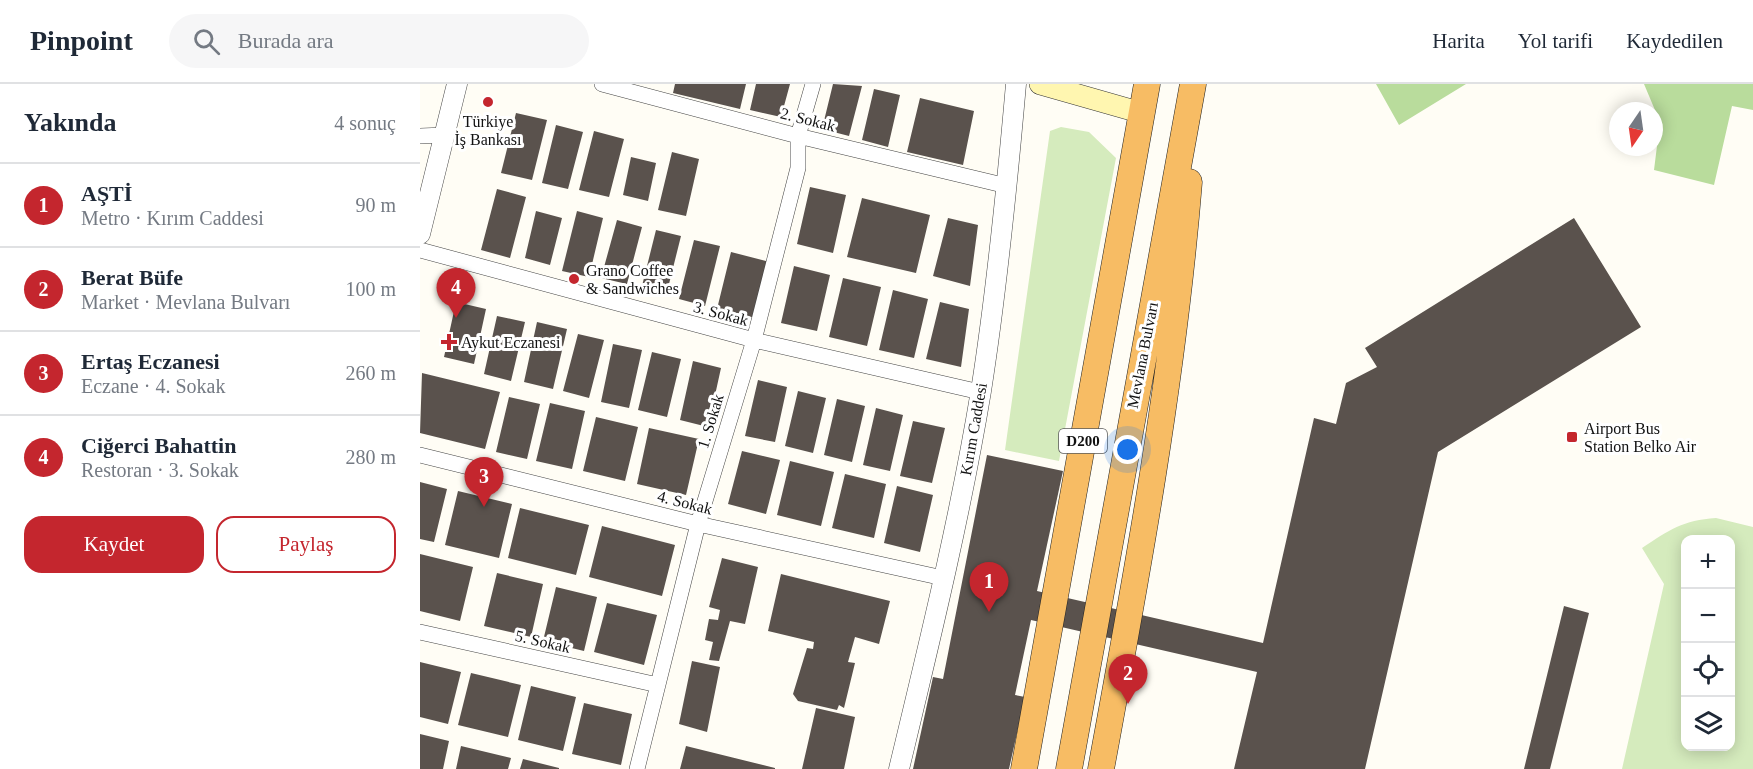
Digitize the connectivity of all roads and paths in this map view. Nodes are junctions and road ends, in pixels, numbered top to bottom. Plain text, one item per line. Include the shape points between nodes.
1 (457, 84) edge
2 (602, 84) edge
3 (813, 84) edge
4 (1016, 84) edge
5 (1040, 84) edge
6 (1147, 84) edge
7 (1195, 84) edge
8 (1142, 113) junction
9 (445, 135) junction
10 (420, 136) edge
11 (798, 136) junction
12 (1007, 186) junction
13 (420, 234) edge
14 (420, 250) edge
15 (754, 340) junction
16 (980, 392) junction
17 (420, 454) edge
18 (698, 524) junction
19 (943, 578) junction
20 (420, 632) edge
21 (658, 685) junction
22 (1101, 768) edge
23 (637, 769) edge
24 (899, 769) edge
25 (1024, 769) edge
26 (1069, 769) edge

1 - 9 street
2 - 11 street, 2. Sokak
3 - 11 street, 1. Sokak
4 - 12 street, Kırım Caddesi
5 - 8 main road
6 - 8 highway
7 - 22 highway via 1174,344 1139,569
7 - 26 highway, Mevlana Bulvarı
8 - 25 highway, D200
9 - 10 street
9 - 13 street
11 - 12 street, 2. Sokak
11 - 15 street, 1. Sokak via 798,168
12 - 16 street, Kırım Caddesi
14 - 15 street, 3. Sokak
15 - 16 street, 3. Sokak
15 - 18 street, 1. Sokak
16 - 19 street, Kırım Caddesi
17 - 18 street, 4. Sokak
18 - 19 street, 4. Sokak
18 - 21 street, 1. Sokak
19 - 24 street, Kırım Caddesi
20 - 21 street, 5. Sokak
21 - 23 street, 1. Sokak

